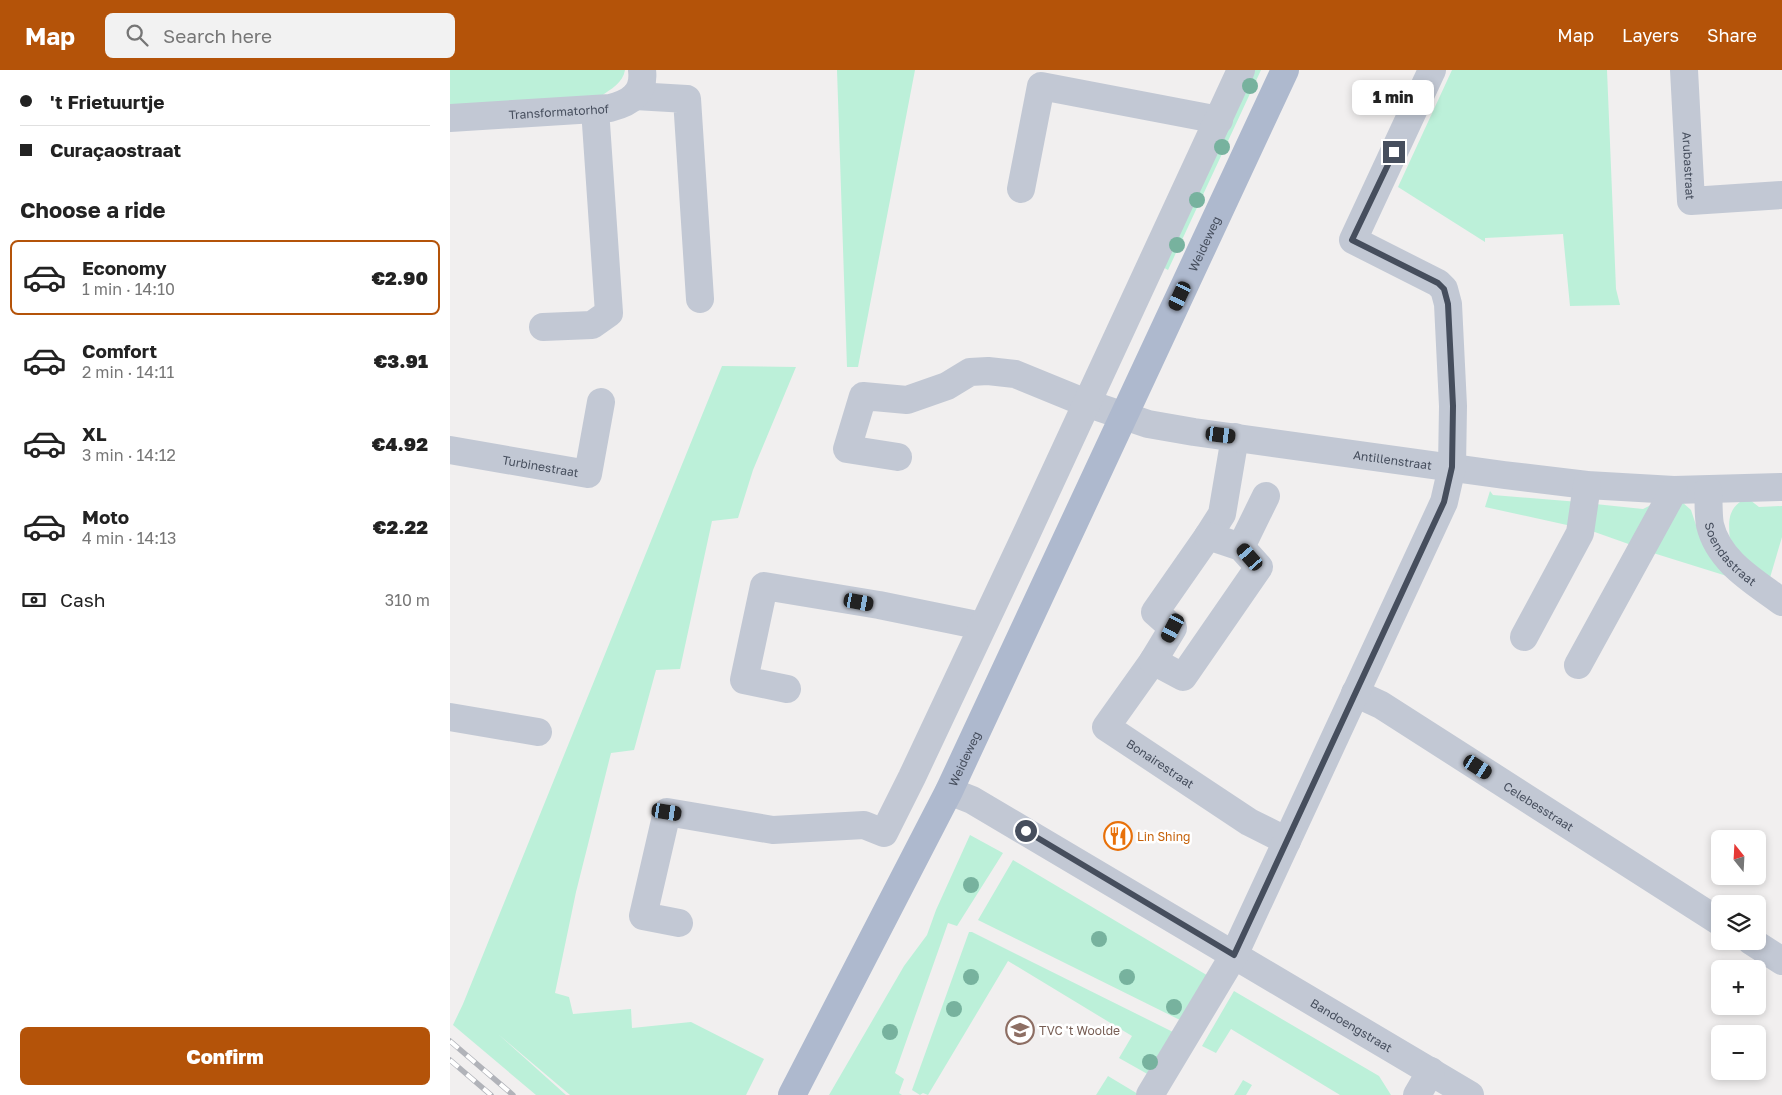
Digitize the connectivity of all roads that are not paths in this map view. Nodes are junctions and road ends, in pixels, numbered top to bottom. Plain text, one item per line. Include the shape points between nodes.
1 (642, 70) edge
2 (1241, 70) edge
3 (1285, 70) edge
4 (1432, 70) edge
5 (1684, 70) edge
6 (635, 96) junction
7 (595, 108) junction
8 (450, 118) edge
9 (1219, 120) junction
10 (1021, 190) dead end
11 (1782, 194) edge
12 (700, 299) dead end
13 (543, 327) dead end
14 (601, 402) dead end
15 (1086, 403) junction
16 (1124, 416) junction
17 (1235, 437) junction
18 (450, 450) edge
19 (898, 457) dead end
20 (1452, 467) junction
21 (1587, 485) junction
22 (1782, 487) edge
23 (1674, 490) junction
24 (1708, 490) junction
25 (1266, 496) dead end
26 (1208, 536) junction
27 (1242, 547) junction
28 (1782, 602) edge
29 (982, 626) junction
30 (1524, 637) dead end
31 (1153, 661) junction
32 (1578, 665) dead end
33 (787, 689) dead end
34 (1355, 693) junction
35 (450, 717) edge
36 (538, 732) dead end
37 (949, 791) junction
38 (1287, 841) junction
39 (1711, 916) edge
40 (679, 923) dead end
41 (1765, 950) edge
42 (1234, 955) junction
43 (1782, 961) edge
44 (1431, 1071) junction
45 (792, 1095) edge
46 (1150, 1095) edge
47 (1417, 1095) edge
48 (1470, 1095) edge

1 - 6 street via 641,87
2 - 9 street
3 - 16 main road, Weideweg
4 - 20 street via 1352,240 1444,289 1448,304 1453,406
5 - 11 street, Arubastraat via 1691,200
6 - 7 street, Transformatorhof via 624,104
6 - 12 street via 687,99
7 - 8 street, Transformatorhof
7 - 13 street via 609,313 592,325
9 - 10 street via 1041,86
9 - 15 street
14 - 18 street, Turbinestraat via 588,474
15 - 16 street
15 - 19 street via 1015,374 988,371 970,372 947,386 907,400 864,396 847,449
15 - 29 street
16 - 17 street, Antillenstraat via 1148,424
16 - 37 main road, Weideweg
17 - 20 street, Antillenstraat
17 - 26 street, Bonairestraat via 1222,514
20 - 21 street, Antillenstraat
20 - 34 street via 1444,502
21 - 23 street, Antillenstraat
21 - 30 street via 1580,533
22 - 24 street, Antillenstraat
23 - 24 street, Antillenstraat
23 - 32 street
24 - 28 street, Soendastraat via 1710,524 1719,546 1733,566
25 - 27 street
26 - 27 street
26 - 31 street, Bonairestraat via 1155,612 1173,628
27 - 31 street via 1259,567 1183,678
29 - 33 street via 764,586 744,680
29 - 40 street via 884,833 864,825 773,830 667,812 643,916
31 - 38 street, Bonairestraat via 1106,727 1249,822
34 - 38 street
34 - 39 street, Celebesstraat via 1381,705
35 - 36 street
37 - 42 street, Bandoengstraat via 972,800
37 - 45 main road, Weideweg
38 - 42 street
41 - 43 street
42 - 44 street, Bandoengstraat
42 - 46 street
44 - 47 street
44 - 48 street, Bandoengstraat

